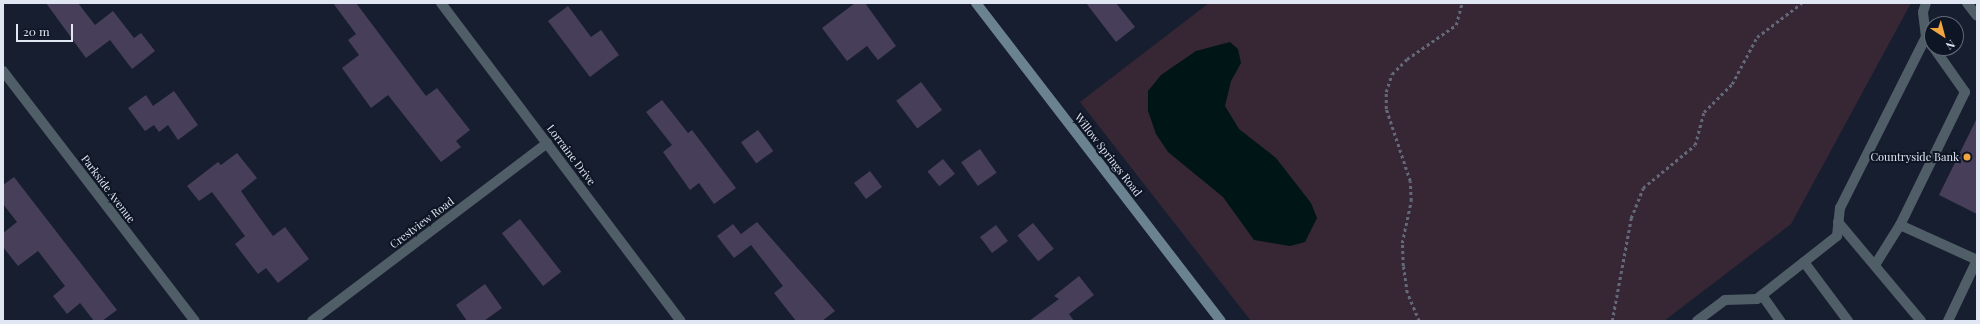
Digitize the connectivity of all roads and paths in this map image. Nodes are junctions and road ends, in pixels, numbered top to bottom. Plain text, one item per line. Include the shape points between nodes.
1 (441, 3) edge
2 (976, 3) edge
3 (1462, 3) edge
4 (1802, 3) edge
5 (1926, 3) edge
6 (1967, 3) edge
7 (1924, 16) edge
8 (1977, 16) edge
9 (1924, 56) edge
10 (1940, 56) edge
11 (3, 71) edge
12 (547, 143) junction
13 (1838, 222) junction
14 (1900, 225) junction
15 (1977, 260) edge
16 (1804, 262) junction
17 (1875, 265) junction
18 (1762, 295) junction
19 (194, 321) edge
20 (312, 321) edge
21 (681, 321) edge
22 (1221, 321) edge
23 (1419, 321) edge
24 (1612, 321) edge
25 (1697, 321) edge
26 (1780, 321) edge
27 (1848, 321) edge
28 (1921, 321) edge
29 (1948, 321) edge

1 - 12 street, Lorraine Drive
2 - 22 main road, Willow Springs Road
3 - 23 path via 1456,25 1407,59 1392,74 1386,92 1386,109 1410,181 1411,201 1402,243 1403,266 1407,293
4 - 24 path via 1758,37 1732,84 1704,112 1695,144 1643,188 1631,218
5 - 7 street
6 - 8 street
9 - 13 street via 1840,208
10 - 14 street via 1965,92
11 - 19 street, Parkside Avenue
12 - 20 street, Crestview Road
12 - 21 street, Lorraine Drive
13 - 16 street via 1837,236
13 - 17 street
14 - 15 street
14 - 17 street
15 - 29 street
16 - 18 street
16 - 27 street
17 - 28 street
18 - 25 street via 1757,299 1726,300
18 - 26 street

